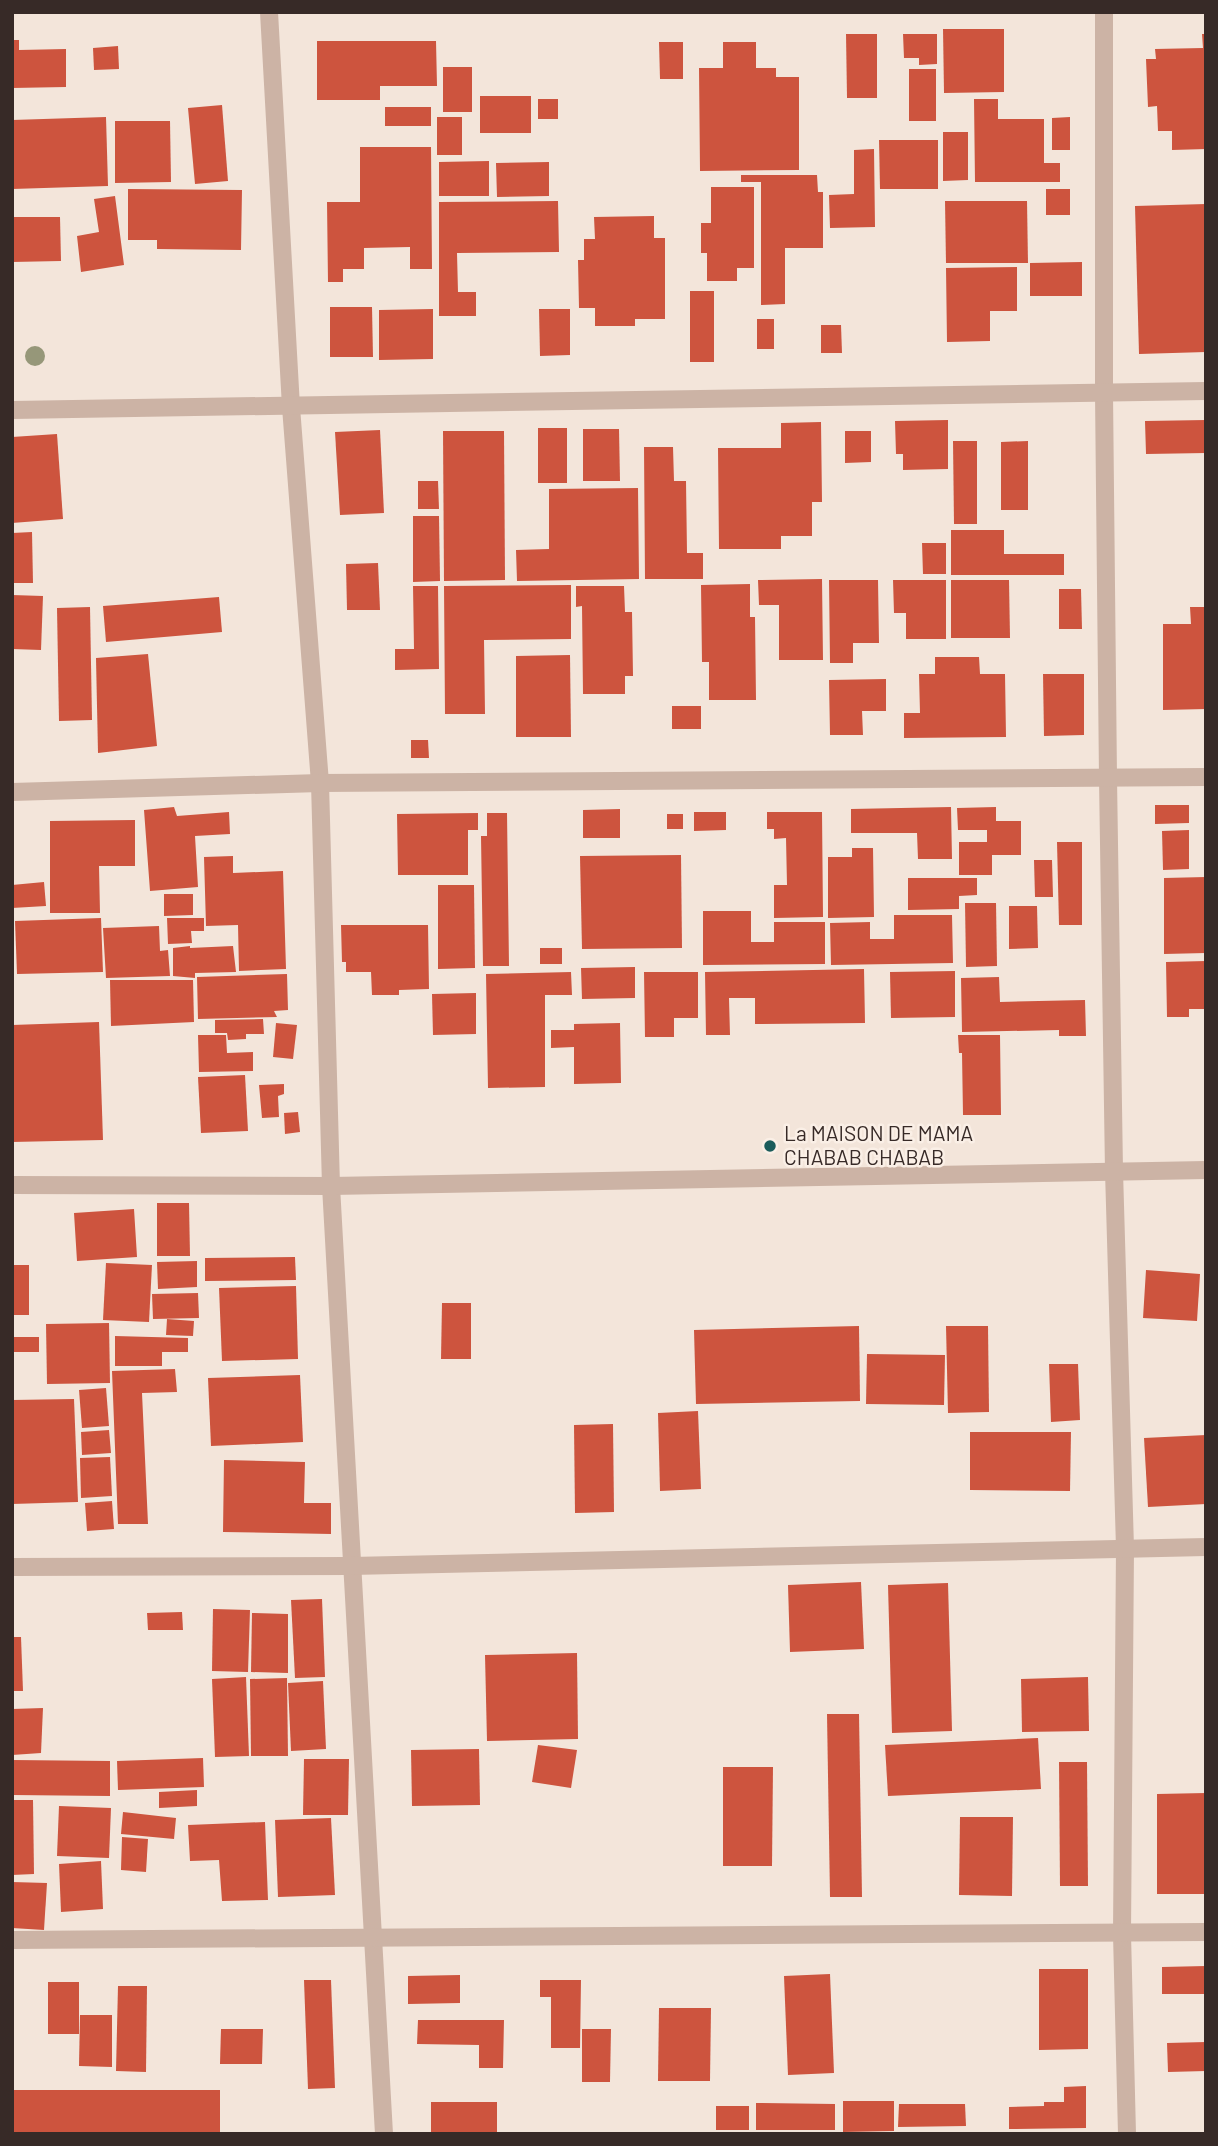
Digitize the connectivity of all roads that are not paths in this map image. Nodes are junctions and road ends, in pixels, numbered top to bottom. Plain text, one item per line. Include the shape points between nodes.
1 (269, 12) edge
2 (1104, 12) edge
3 (1206, 391) edge
4 (1104, 393) junction
5 (290, 407) junction
6 (12, 410) edge
7 (1206, 777) edge
8 (1108, 778) junction
9 (320, 783) junction
10 (12, 792) edge
11 (1206, 1170) edge
12 (1114, 1171) junction
13 (12, 1185) edge
14 (331, 1185) junction
15 (1206, 1547) edge
16 (1125, 1548) junction
17 (351, 1566) junction
18 (12, 1567) edge
19 (1206, 1932) edge
20 (1122, 1934) junction
21 (375, 1937) junction
22 (12, 1940) edge
23 (384, 2134) edge
24 (1127, 2134) edge

1 - 5 street
2 - 4 street
3 - 4 street
4 - 5 street
4 - 8 street
5 - 6 street
5 - 9 street
7 - 8 street
8 - 9 street
8 - 12 street
9 - 10 street
9 - 14 street
11 - 12 street
12 - 14 street
12 - 16 street
13 - 14 street
14 - 17 street
15 - 16 street
16 - 17 street
16 - 20 street
17 - 18 street
17 - 21 street
19 - 20 street
20 - 21 street
20 - 24 street
21 - 22 street
21 - 23 street

